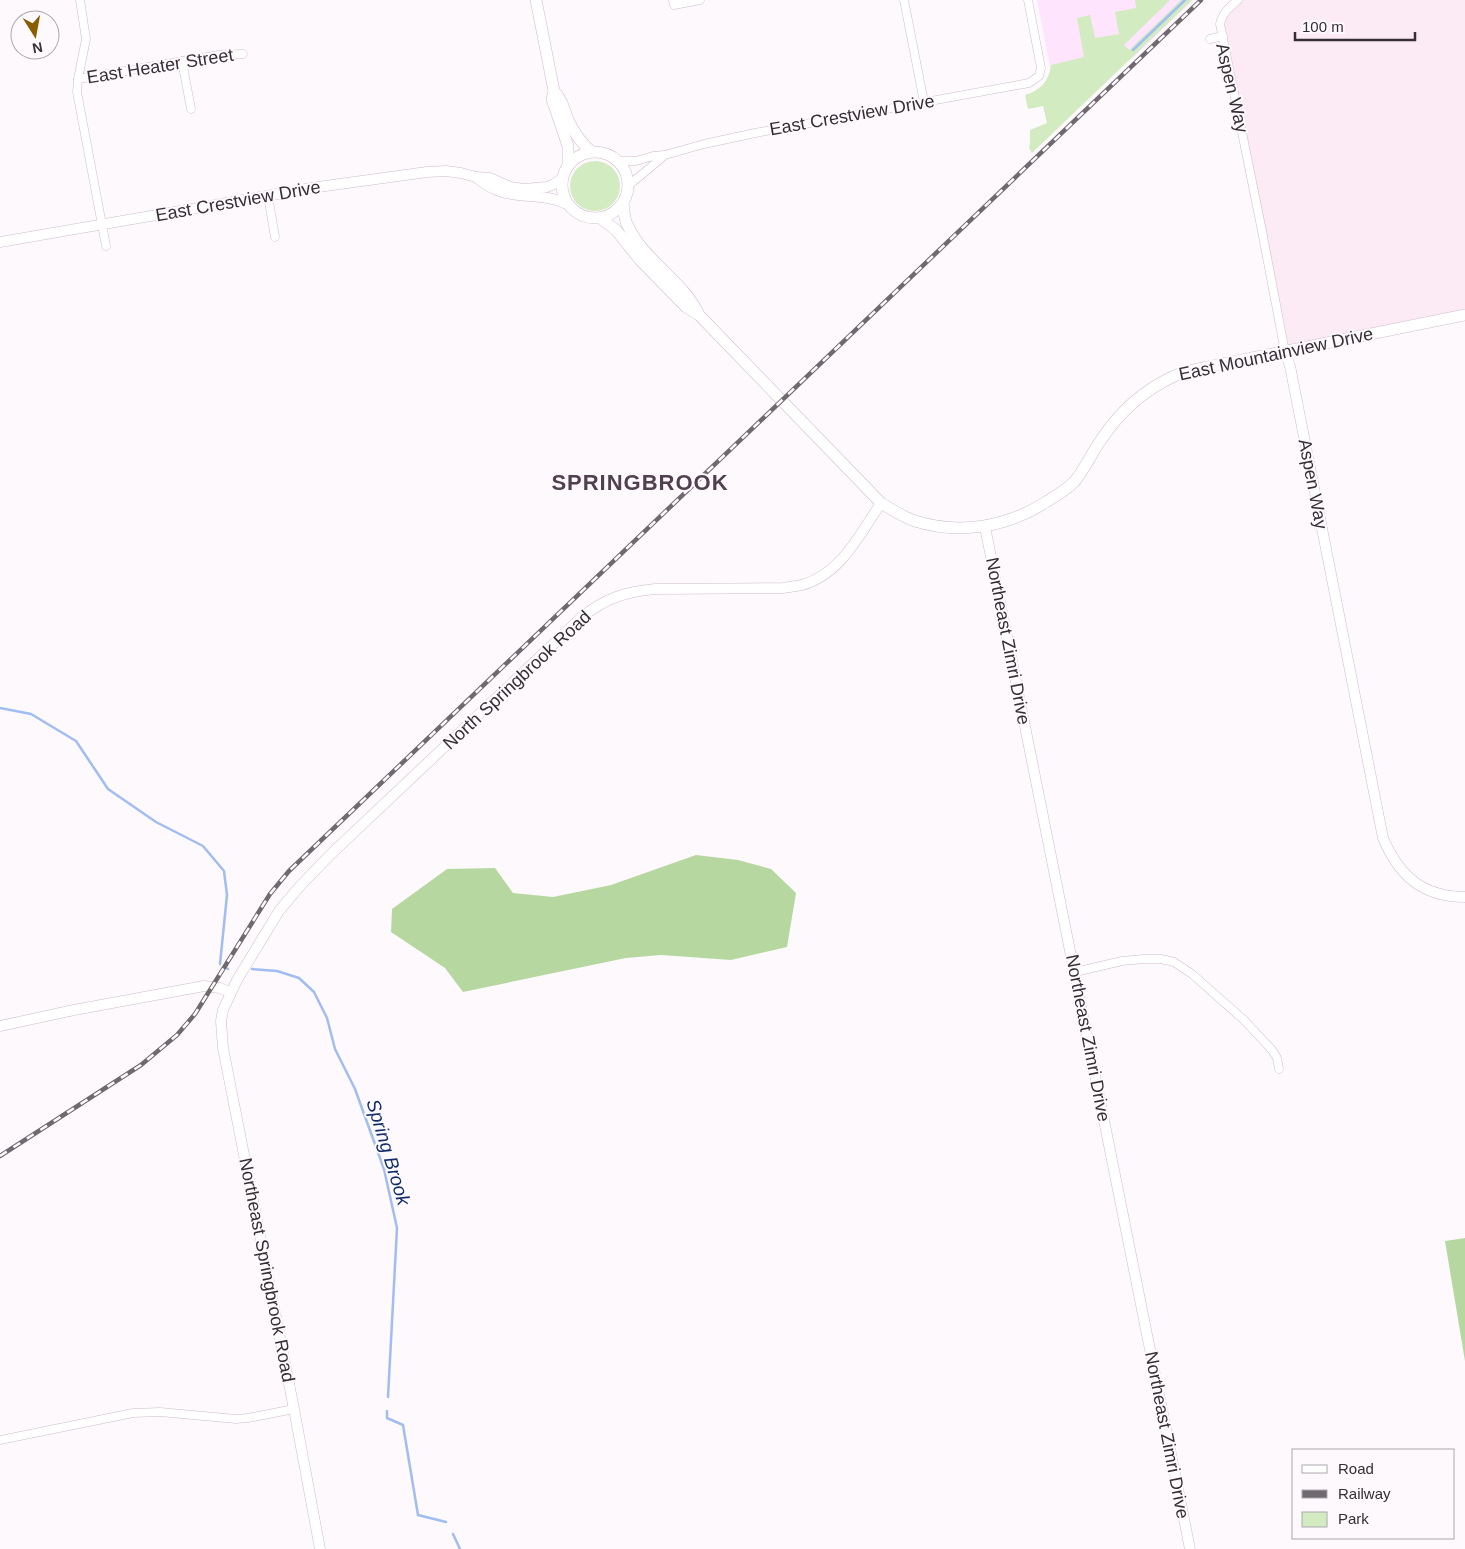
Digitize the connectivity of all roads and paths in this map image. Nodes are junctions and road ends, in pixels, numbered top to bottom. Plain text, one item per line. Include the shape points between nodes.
1 (80, 0) edge
2 (536, 0) edge
3 (700, 0) edge
4 (904, 0) edge
5 (1028, 0) edge
6 (1238, 0) edge
7 (674, 3) edge
8 (1223, 36) junction
9 (1210, 39) dead end
10 (243, 54) dead end
11 (182, 61) junction
12 (78, 79) junction
13 (554, 91) junction
14 (924, 102) junction
15 (191, 108) dead end
16 (592, 152) junction
17 (665, 155) junction
18 (618, 161) junction
19 (568, 165) junction
20 (476, 177) junction
21 (563, 178) junction
22 (628, 186) junction
23 (268, 196) junction
24 (623, 203) junction
25 (567, 204) junction
26 (600, 218) junction
27 (103, 224) junction
28 (275, 237) dead end
29 (0, 242) edge
30 (106, 246) dead end
31 (1465, 314) edge
32 (699, 315) junction
33 (1285, 352) junction
34 (881, 503) junction
35 (985, 526) junction
36 (1465, 897) edge
37 (1075, 972) junction
38 (230, 992) junction
39 (0, 1026) edge
40 (1279, 1069) dead end
41 (294, 1409) junction
42 (0, 1440) edge
43 (320, 1549) edge
44 (1190, 1549) edge

1 - 12 street via 86,38
2 - 13 main road
3 - 7 street
4 - 14 street
5 - 14 street, East Crestview Drive via 1041,65 1039,76 1029,83
6 - 8 street via 1221,18
8 - 9 street, Aspen Way
8 - 33 street, Aspen Way
10 - 11 street, East Heater Street
11 - 12 street, East Heater Street
11 - 15 street
12 - 27 street via 77,92
13 - 16 main road via 580,140
13 - 19 main road via 552,99 568,146
14 - 17 street, East Crestview Drive via 704,144
16 - 18 main road via 606,154
16 - 19 main road via 575,158
17 - 18 street, East Crestview Drive
17 - 22 street, East Crestview Drive
18 - 22 main road via 626,173
19 - 21 main road
20 - 21 street, East Crestview Drive via 524,189 548,187
20 - 23 street, East Crestview Drive via 436,171
20 - 25 street, East Crestview Drive via 485,186 505,193 548,198
21 - 25 main road
22 - 24 main road
23 - 27 street, East Crestview Drive
23 - 28 street
24 - 26 main road via 610,215
24 - 32 main road via 626,222 636,240 693,302
25 - 26 main road via 583,216
26 - 32 main road via 616,230 686,307
27 - 29 street, East Crestview Drive
27 - 30 street
31 - 33 main road, East Mountainview Drive
32 - 34 main road
33 - 35 main road, East Mountainview Drive via 1172,377 1134,402 1110,427 1074,481 1062,493 1020,517
33 - 36 street, Aspen Way via 1383,838 1400,870 1421,887 1436,894
34 - 35 main road, East Mountainview Drive via 913,521 933,526 969,529
34 - 38 street, North Springbrook Road via 838,563 802,585 644,590 616,596 593,608 300,886 268,927
35 - 37 street, Northeast Zimri Drive
37 - 40 street via 1144,958 1174,962 1244,1020 1272,1050
37 - 44 street, Northeast Zimri Drive
38 - 39 street via 213,986 197,987
38 - 41 street, Northeast Springbrook Road via 221,1021 223,1048
41 - 42 street via 236,1419 168,1413 133,1414
41 - 43 street, Northeast Springbrook Road

